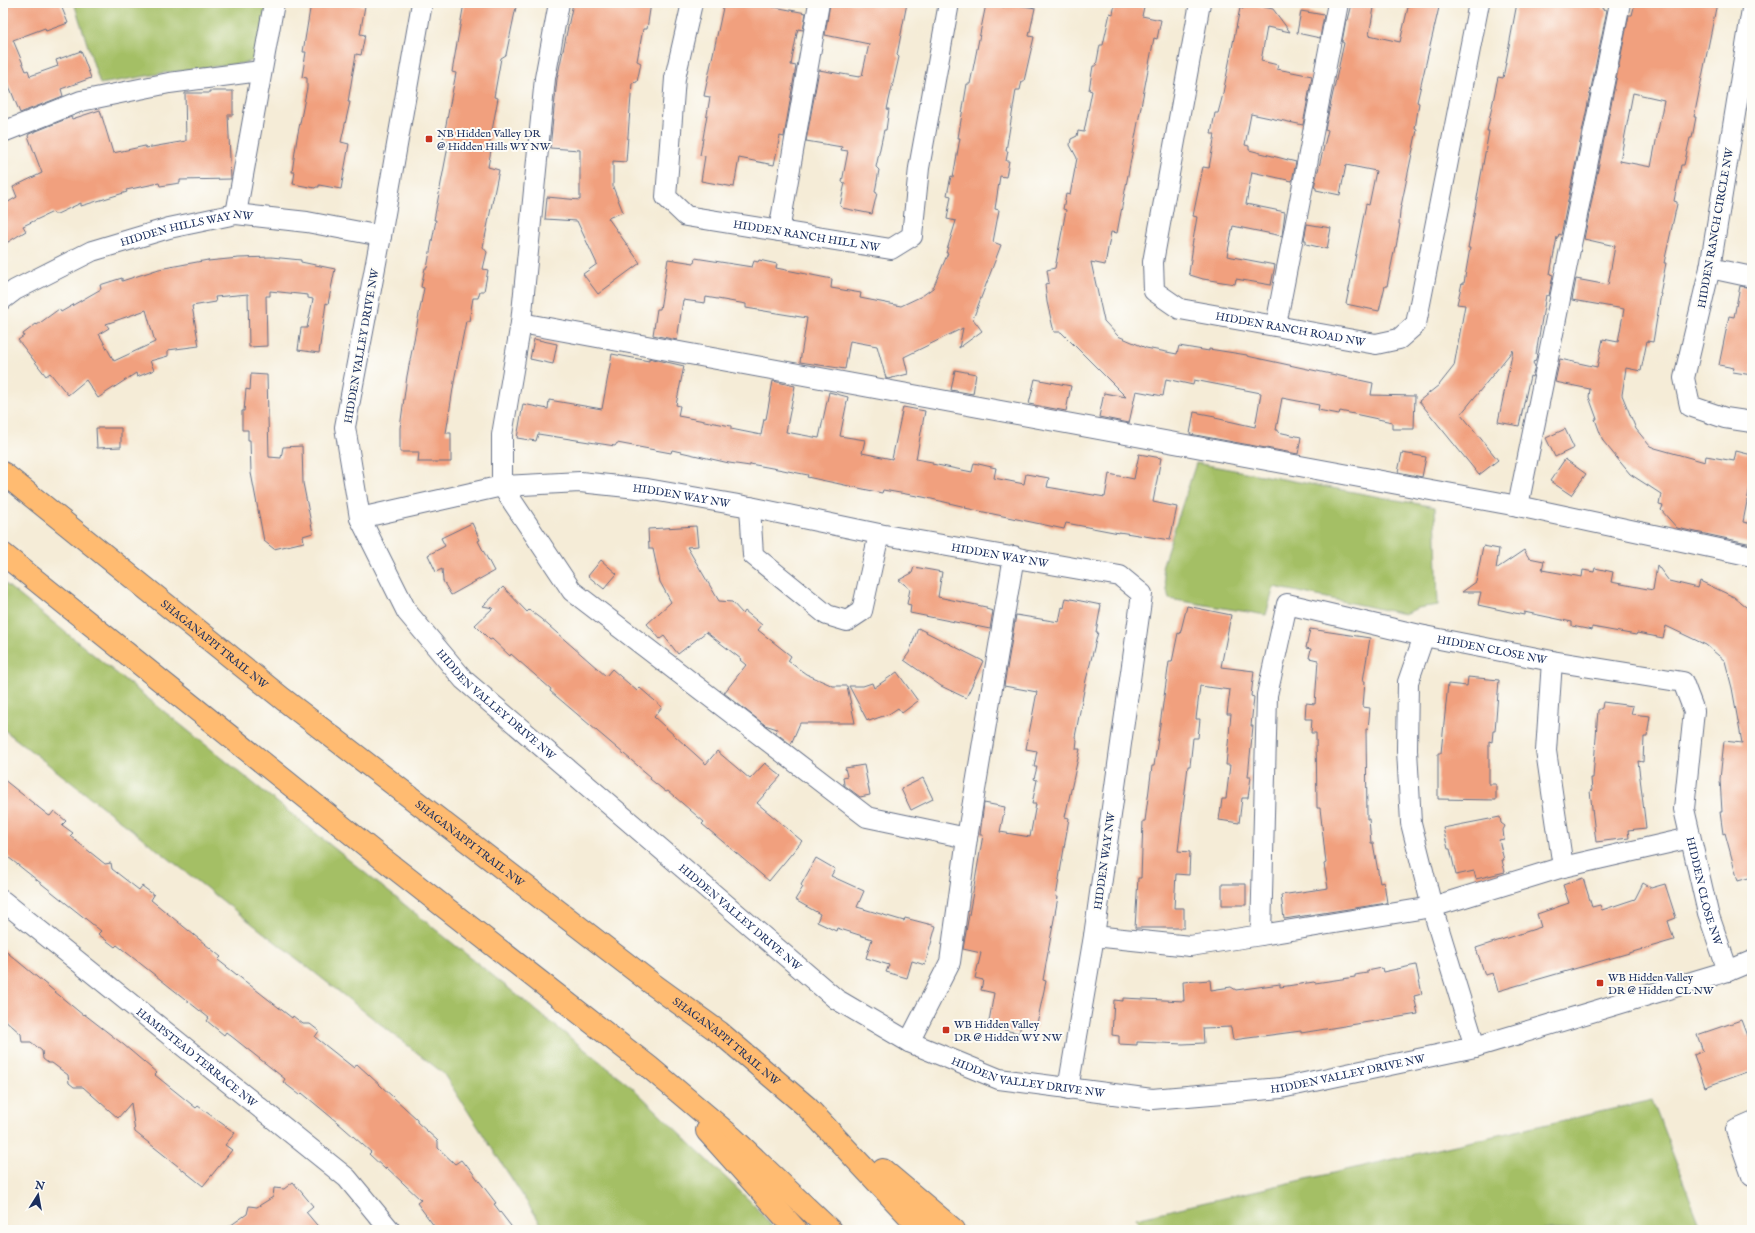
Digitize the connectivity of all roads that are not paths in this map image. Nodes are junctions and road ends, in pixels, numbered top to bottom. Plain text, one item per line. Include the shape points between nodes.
1 (274, 3) edge
2 (422, 3) edge
3 (560, 3) edge
4 (692, 3) edge
5 (819, 3) edge
6 (949, 3) edge
7 (1200, 3) edge
8 (1338, 3) edge
9 (1479, 3) edge
10 (1620, 3) edge
11 (1752, 9) edge
12 (261, 71) junction
13 (3, 132) edge
14 (236, 214) junction
15 (779, 231) junction
16 (381, 236) junction
17 (1710, 268) junction
18 (1752, 277) edge
19 (3, 299) edge
20 (521, 324) junction
21 (1276, 325) junction
22 (1752, 422) edge
23 (3, 473) edge
24 (502, 486) junction
25 (1518, 506) junction
26 (750, 507) junction
27 (360, 518) junction
28 (879, 534) junction
29 (3, 554) edge
30 (1014, 556) junction
31 (1752, 556) edge
32 (1424, 636) junction
33 (1552, 661) junction
34 (967, 838) junction
35 (1690, 838) junction
36 (1563, 866) junction
37 (3, 901) edge
38 (1432, 907) junction
39 (1261, 935) junction
40 (1094, 936) junction
41 (1752, 961) edge
42 (1728, 971) junction
43 (909, 1042) junction
44 (1475, 1046) junction
45 (649, 1067) junction
46 (1068, 1088) junction
47 (807, 1107) junction
48 (1752, 1123) edge
49 (1752, 1176) edge
50 (382, 1227) edge
51 (796, 1230) edge
52 (830, 1230) edge
53 (922, 1230) edge
54 (954, 1230) edge

1 - 12 street
2 - 16 street, HIDDEN VALLEY DRIVE NW
3 - 20 street via 545,78
4 - 15 street, HIDDEN RANCH HILL NW via 675,78 666,196 686,216
5 - 15 street
6 - 15 street, HIDDEN RANCH HILL NW via 919,168 912,236 891,249
7 - 21 street, HIDDEN RANCH ROAD NW via 1153,262 1154,291 1180,309
8 - 21 street
9 - 21 street, HIDDEN RANCH ROAD NW via 1416,324 1399,339 1376,344
10 - 25 street
11 - 17 street, HIDDEN RANCH CIRCLE NW
12 - 13 street via 169,83 81,101
12 - 14 street
14 - 16 street, HIDDEN HILLS WAY NW via 307,222
14 - 19 street, HIDDEN HILLS WAY NW via 168,228 92,251 14,290
16 - 27 street, HIDDEN VALLEY DRIVE NW via 345,427
17 - 18 street
17 - 22 street, HIDDEN RANCH CIRCLE NW via 1684,378 1690,406 1725,418
20 - 24 street via 502,435
20 - 25 street
23 - 47 main road, SHAGANAPPI TRAIL NW via 283,699 654,985 719,1032
24 - 26 street, HIDDEN WAY NW via 580,482
24 - 27 street, HIDDEN WAY NW
24 - 34 street via 572,591 867,817
25 - 31 street
26 - 28 street, HIDDEN WAY NW
26 - 28 street via 753,555 827,615 847,621 862,611
27 - 43 street, HIDDEN VALLEY DRIVE NW via 407,612 464,680 836,999
28 - 30 street, HIDDEN WAY NW
29 - 45 main road via 374,852
30 - 34 street
30 - 40 street, HIDDEN WAY NW via 1120,576 1142,594
32 - 33 street, HIDDEN CLOSE NW
32 - 38 street, HIDDEN CLOSE NW via 1408,682 1406,750 1411,823
32 - 39 street via 1287,604 1267,695
33 - 35 street, HIDDEN CLOSE NW via 1683,682 1694,711 1684,808
33 - 36 street via 1546,751
34 - 43 street via 950,962
35 - 36 street
35 - 42 street, HIDDEN CLOSE NW via 1708,913
36 - 38 street
37 - 50 street, HAMPSTEAD TERRACE NW via 348,1178
38 - 39 street
38 - 44 street, HIDDEN CLOSE NW
39 - 40 street via 1190,946
40 - 46 street, HIDDEN WAY NW
41 - 42 street, HIDDEN VALLEY DRIVE NW
42 - 44 street, HIDDEN VALLEY DRIVE NW
43 - 46 street, HIDDEN VALLEY DRIVE NW via 999,1079
44 - 46 street, HIDDEN VALLEY DRIVE NW via 1281,1088 1152,1099
45 - 51 main road
45 - 52 main road via 733,1138
47 - 53 main road, SHAGANAPPI TRAIL NW
47 - 54 main road
48 - 49 street via 1736,1130

